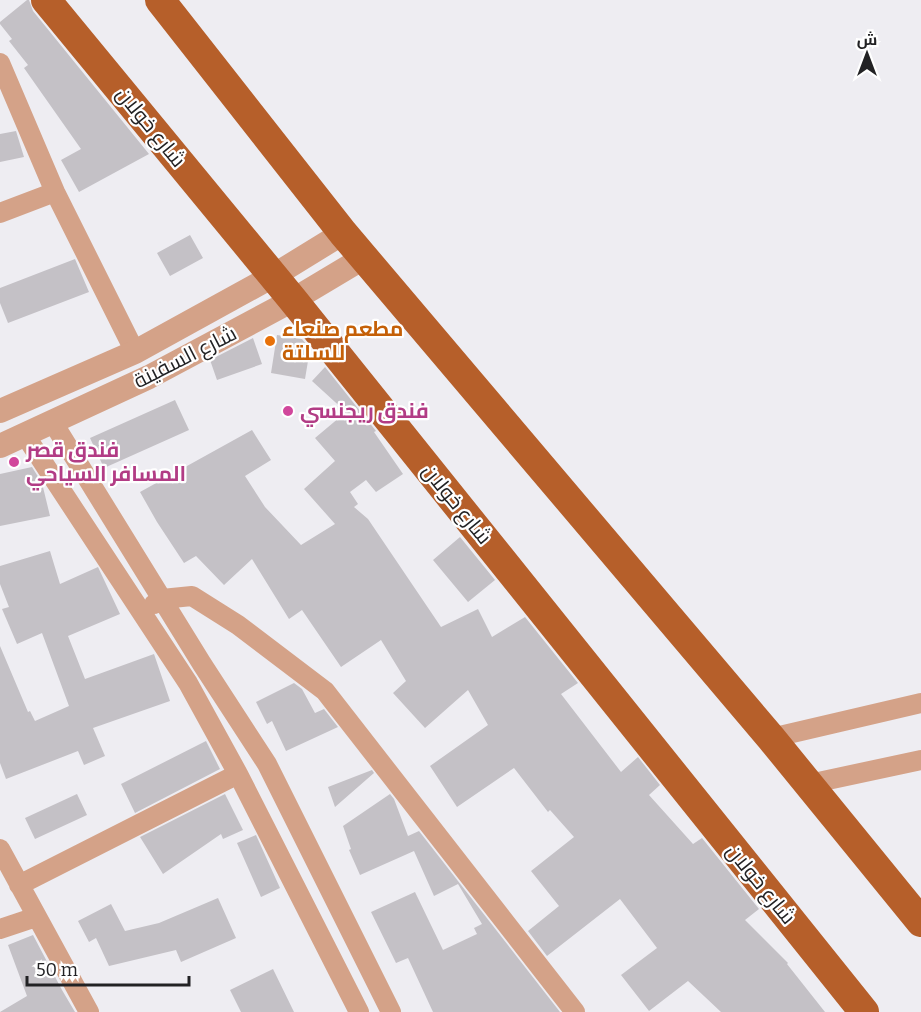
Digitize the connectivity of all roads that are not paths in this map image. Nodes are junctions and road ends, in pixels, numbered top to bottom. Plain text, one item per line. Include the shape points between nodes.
1 (46, 0) edge
2 (160, 0) edge
3 (0, 63) edge
4 (55, 192) junction
5 (0, 213) edge
6 (343, 232) junction
7 (364, 257) junction
8 (273, 276) junction
9 (293, 300) junction
10 (135, 352) junction
11 (0, 411) edge
12 (52, 421) junction
13 (25, 435) junction
14 (0, 446) edge
15 (162, 599) junction
16 (141, 612) junction
17 (921, 703) edge
18 (771, 738) junction
19 (921, 760) edge
20 (238, 774) junction
21 (809, 784) junction
22 (0, 849) edge
23 (19, 885) junction
24 (36, 917) junction
25 (921, 921) edge
26 (0, 929) edge
27 (88, 1012) edge
28 (359, 1012) edge
29 (391, 1012) edge
30 (575, 1012) edge
31 (864, 1012) edge

1 - 8 main road, شارع خولان
2 - 6 main road
3 - 4 street
4 - 5 street
4 - 10 street
6 - 7 main road
6 - 8 street, شارع السفينة
7 - 9 street, شارع السفينة
7 - 18 main road
8 - 9 main road, شارع خولان
8 - 10 street, شارع السفينة
9 - 12 street, شارع السفينة via 149,377
9 - 31 main road, شارع خولان
10 - 11 street, شارع السفينة
12 - 13 street, شارع السفينة
12 - 15 street
13 - 14 street, شارع السفينة
13 - 16 street
15 - 16 street
15 - 29 street via 267,764
15 - 30 street via 192,596 238,625 325,691
16 - 20 street via 188,683
17 - 18 street
18 - 21 main road
19 - 21 street
20 - 23 street
20 - 28 street
21 - 25 main road
22 - 23 street
23 - 24 street
24 - 26 street
24 - 27 street

